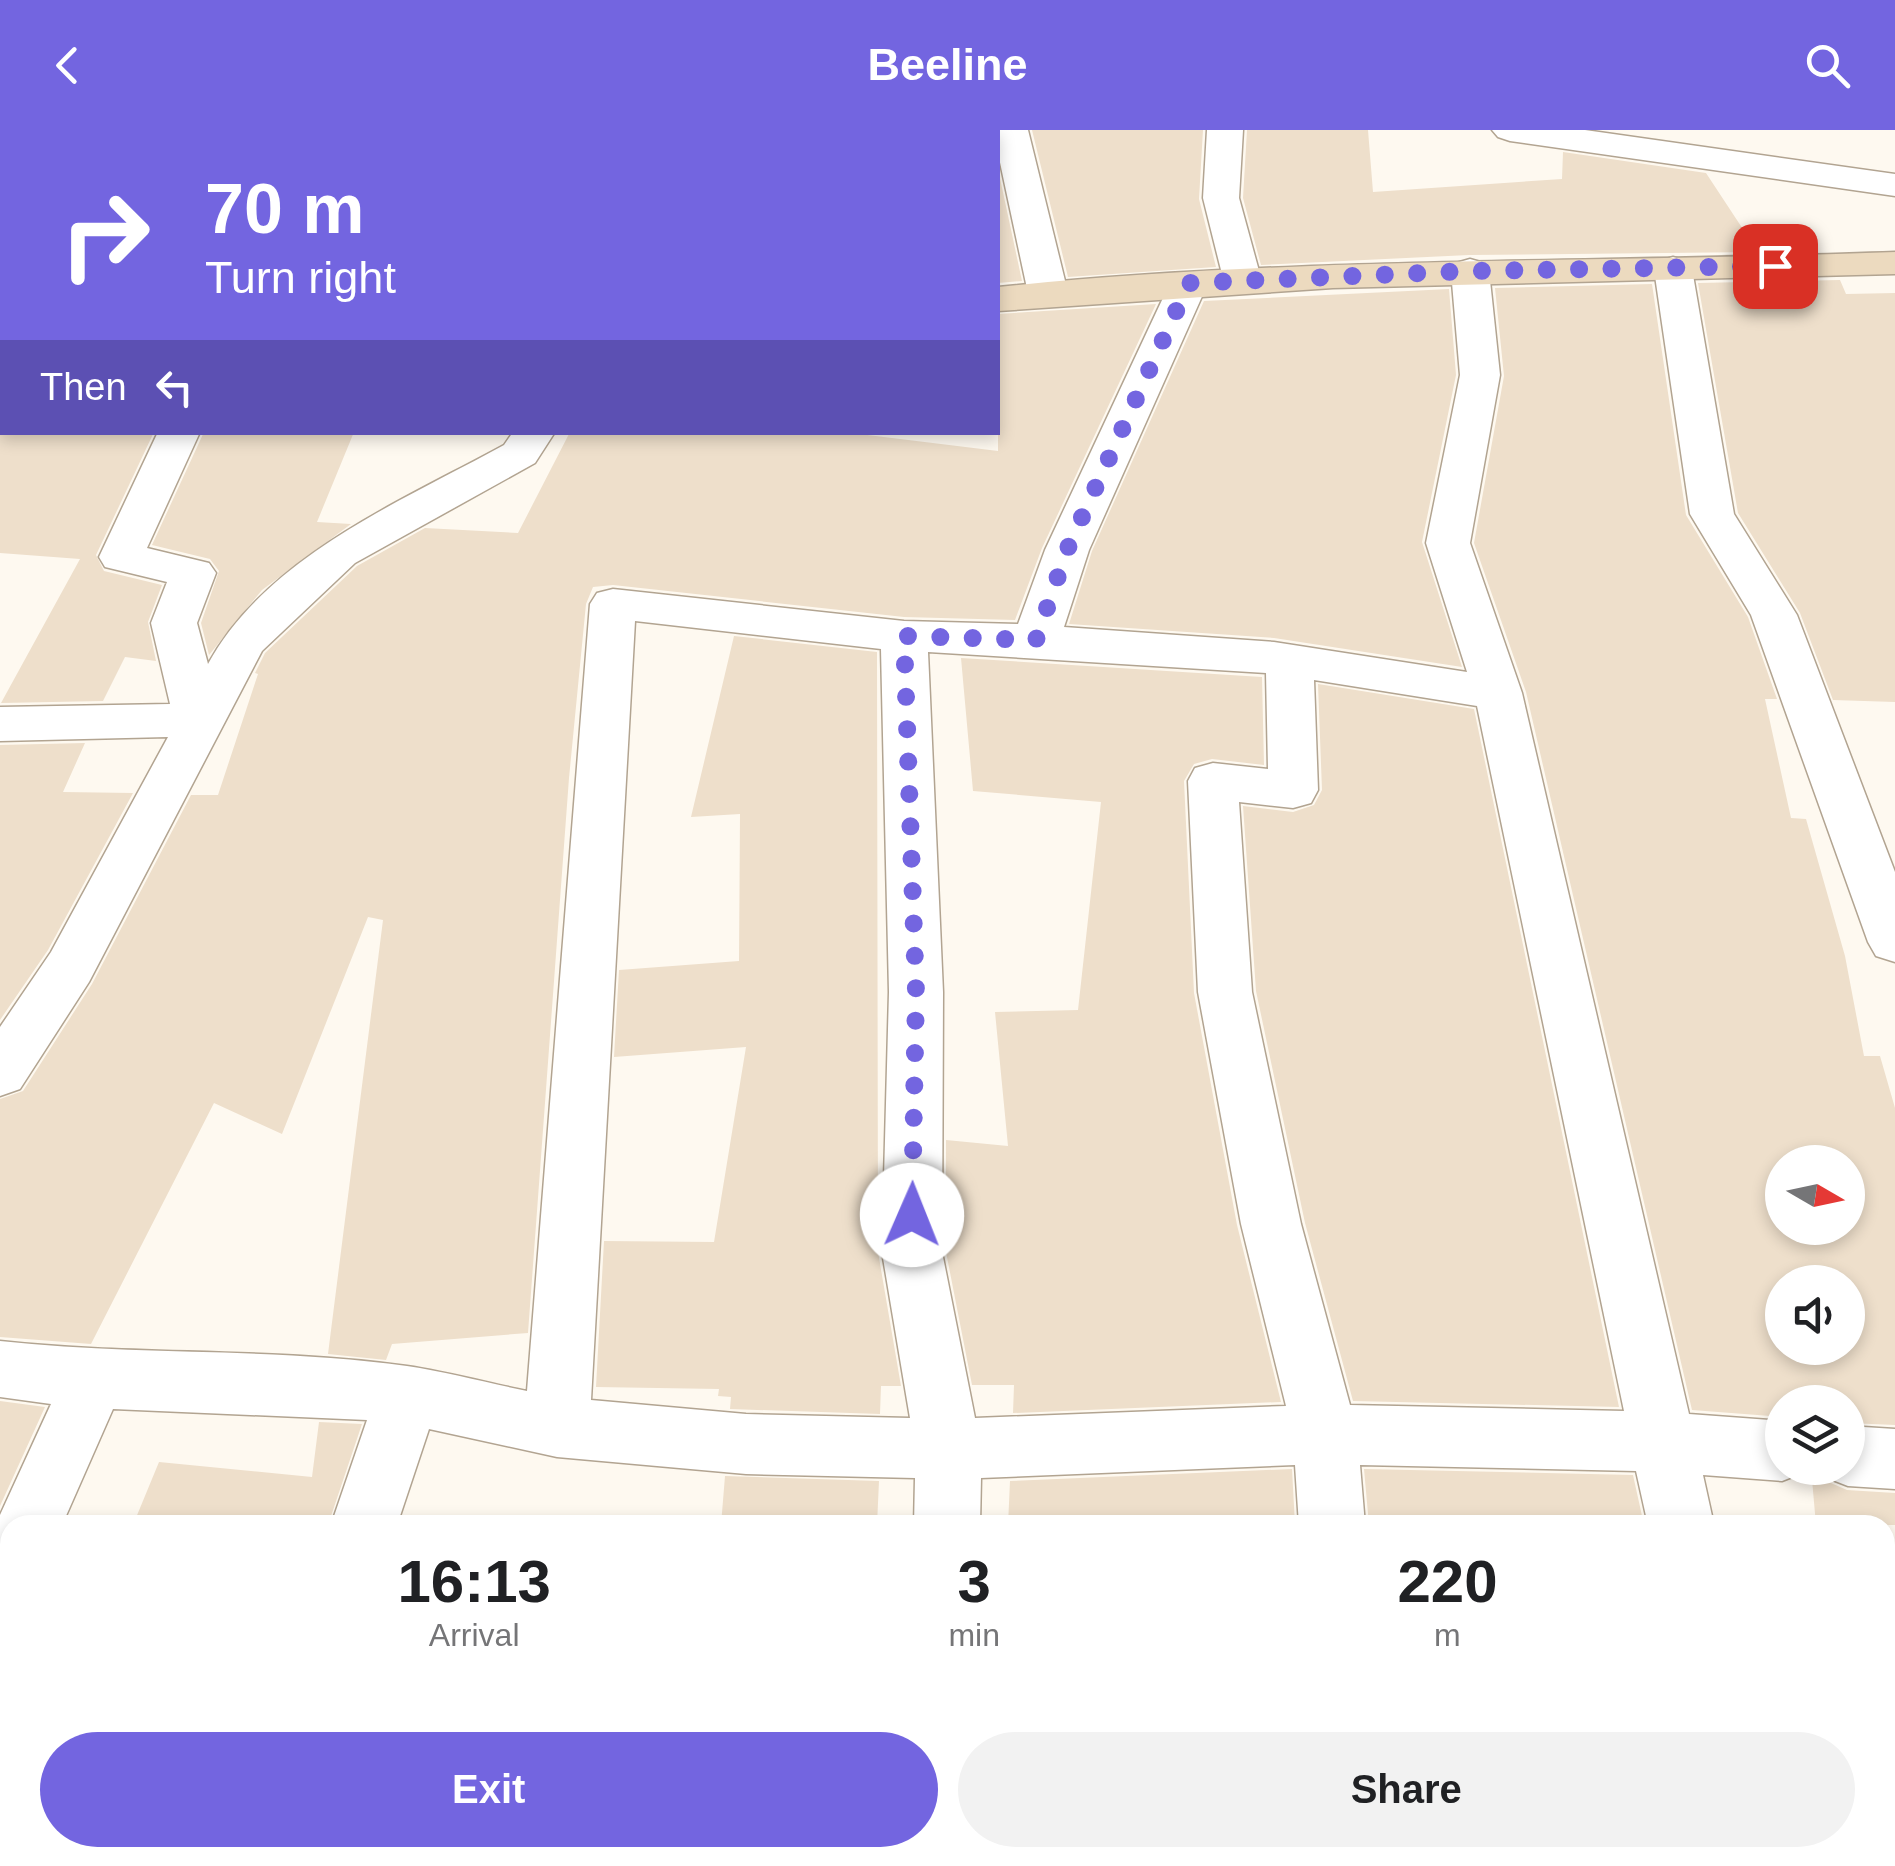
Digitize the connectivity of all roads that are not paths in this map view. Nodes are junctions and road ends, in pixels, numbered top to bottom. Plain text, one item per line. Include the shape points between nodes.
1 (1010, 130) edge
2 (1226, 130) edge
3 (1531, 132) edge
4 (1895, 185) edge
5 (1895, 227) edge
6 (1886, 263) edge
7 (1673, 268) junction
8 (1470, 271) junction
9 (1243, 282) junction
10 (1189, 283) junction
11 (1048, 293) junction
12 (1000, 299) edge
13 (1895, 304) edge
14 (178, 435) edge
15 (532, 435) edge
16 (904, 636) junction
17 (1036, 640) junction
18 (1290, 660) junction
19 (1498, 693) junction
20 (198, 720) junction
21 (0, 724) edge
22 (1895, 942) edge
23 (0, 1074) edge
24 (0, 1369) edge
25 (94, 1380) junction
26 (408, 1394) junction
27 (557, 1427) junction
28 (1325, 1434) junction
29 (1664, 1442) junction
30 (948, 1449) junction
31 (1765, 1450) edge
32 (1865, 1457) edge
33 (1895, 1460) edge
34 (33, 1515) edge
35 (367, 1515) edge
36 (948, 1515) edge
37 (1331, 1515) edge
38 (1679, 1515) edge

1 - 11 street
2 - 9 street via 1221,198
3 - 4 street
5 - 6 street
6 - 7 street
6 - 13 street
7 - 8 street
7 - 22 street via 1712,514 1774,616
8 - 9 street
8 - 19 street via 1480,374 1448,544
9 - 10 street
10 - 11 street
10 - 17 street via 1075,532
11 - 12 street
14 - 20 street via 121,557 193,573 174,623
15 - 20 street via 520,454 339,553 244,642
16 - 17 street
16 - 27 street via 613,604
16 - 30 street via 916,992 912,1252
17 - 18 street
18 - 19 street
18 - 28 street via 1293,790 1213,782 1225,992 1271,1224
19 - 29 street
20 - 21 street
20 - 23 street via 70,967
24 - 25 street
25 - 26 street
25 - 34 street
26 - 27 street
26 - 35 street
27 - 30 street via 746,1444
28 - 29 street
28 - 30 street
28 - 37 street
29 - 31 street
29 - 38 street
30 - 36 street
32 - 33 street

